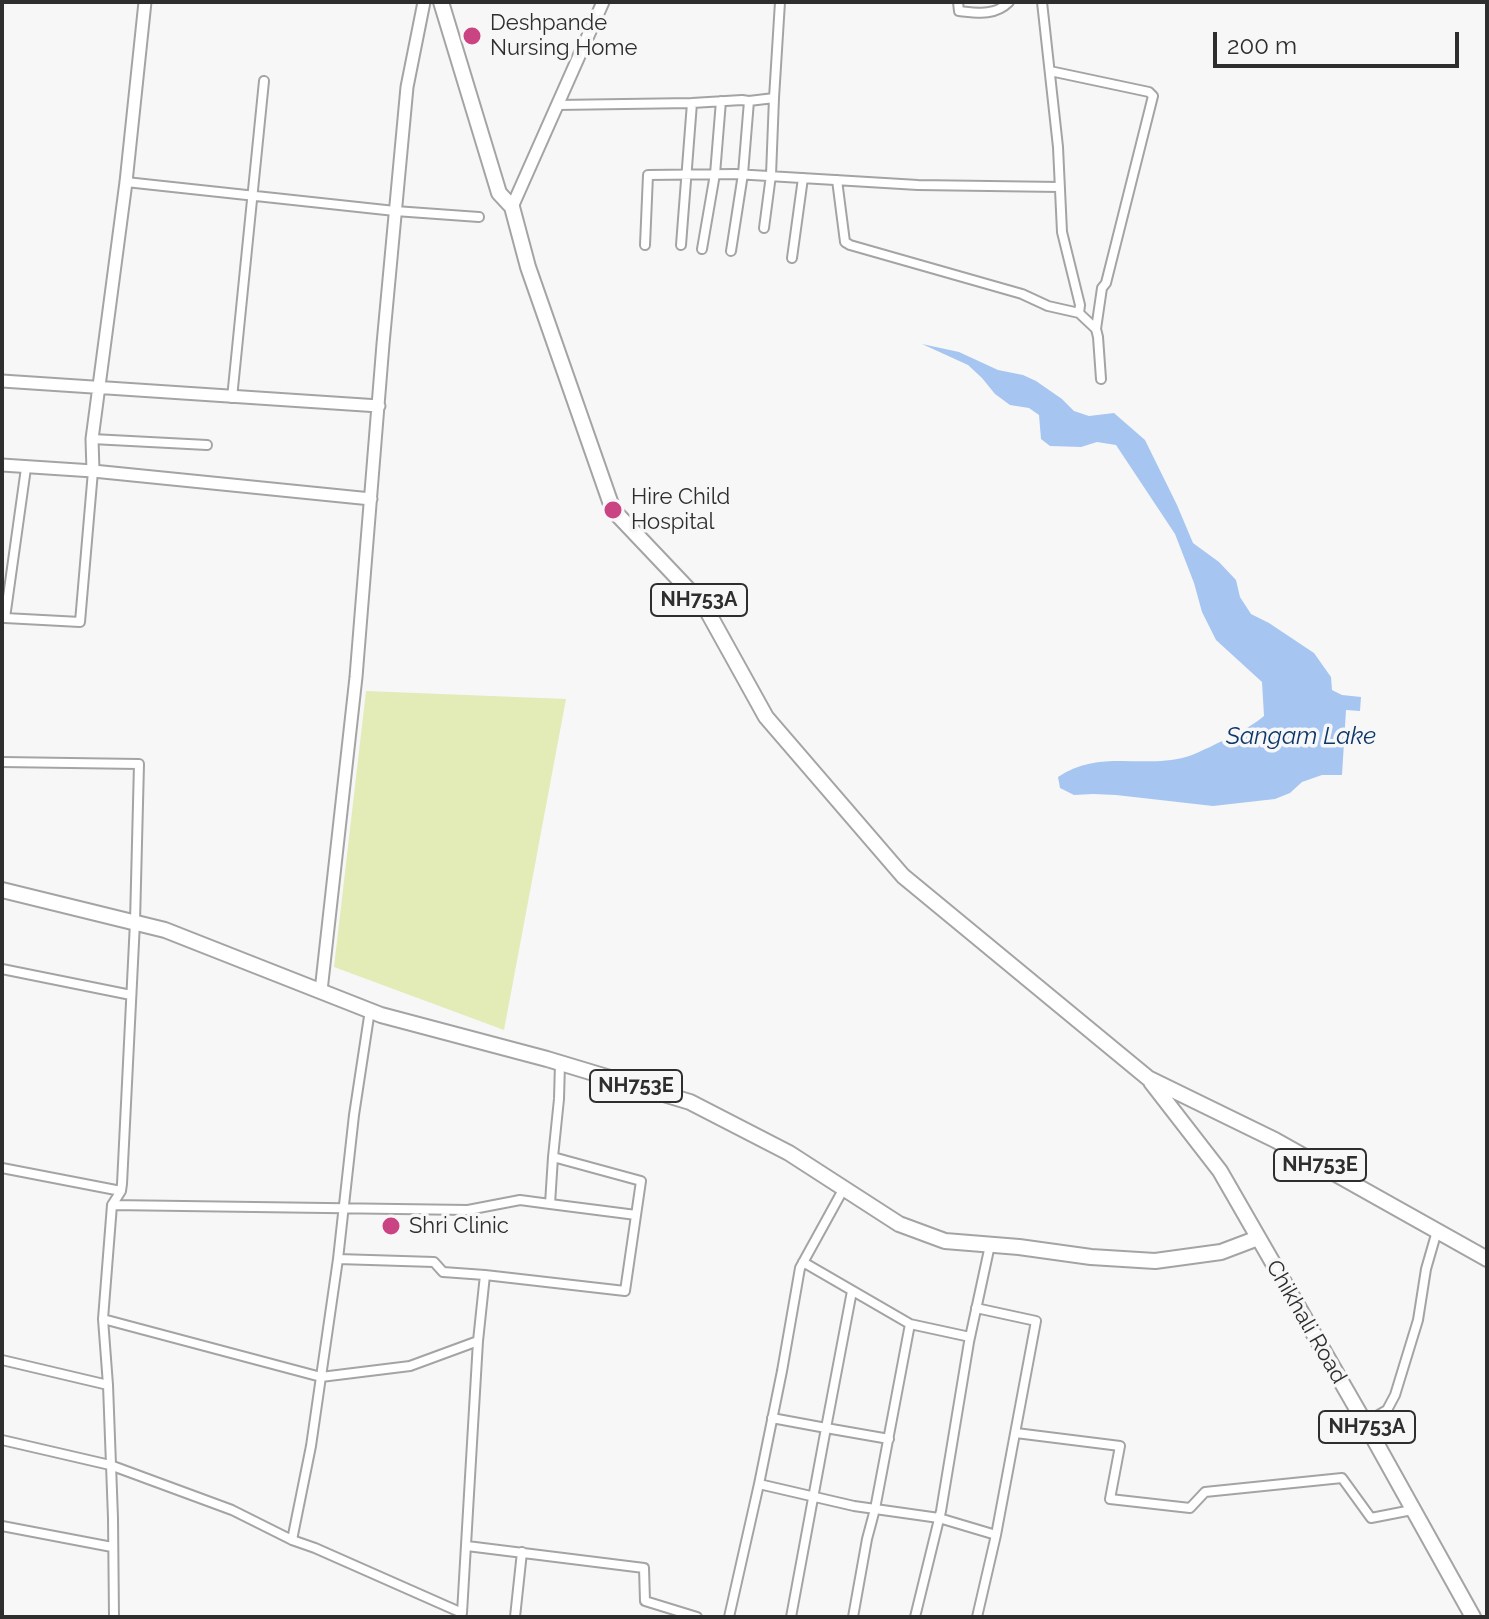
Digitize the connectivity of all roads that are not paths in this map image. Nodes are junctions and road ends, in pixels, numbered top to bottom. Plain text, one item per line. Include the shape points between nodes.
1 (145, 2) edge
2 (424, 2) edge
3 (441, 2) edge
4 (603, 2) edge
5 (780, 2) edge
6 (958, 2) edge
7 (1009, 2) edge
8 (1042, 2) edge
9 (1050, 71) junction
10 (264, 81) dead end
11 (774, 98) junction
12 (721, 101) junction
13 (749, 101) junction
14 (692, 103) junction
15 (557, 105) junction
16 (715, 174) junction
17 (743, 174) junction
18 (686, 175) junction
19 (771, 175) junction
20 (803, 178) junction
21 (837, 180) junction
22 (126, 182) junction
23 (1060, 187) junction
24 (252, 195) junction
25 (512, 207) junction
26 (395, 211) junction
27 (479, 217) dead end
28 (764, 228) dead end
29 (645, 245) dead end
30 (681, 245) dead end
31 (702, 249) dead end
32 (731, 251) dead end
33 (792, 258) dead end
34 (1079, 313) junction
35 (1096, 329) junction
36 (1101, 379) dead end
37 (2, 381) edge
38 (98, 386) junction
39 (232, 398) junction
40 (379, 406) junction
41 (92, 439) junction
42 (207, 445) dead end
43 (2, 465) edge
44 (26, 468) junction
45 (93, 471) junction
46 (371, 499) junction
47 (3, 618) edge
48 (2, 762) edge
49 (2, 890) edge
50 (135, 922) junction
51 (2, 969) edge
52 (321, 991) junction
53 (131, 995) junction
54 (370, 1010) junction
55 (560, 1063) junction
56 (1148, 1078) junction
57 (553, 1157) junction
58 (2, 1168) edge
59 (844, 1188) junction
60 (121, 1191) junction
61 (550, 1204) junction
62 (112, 1205) junction
63 (344, 1208) junction
64 (636, 1215) junction
65 (1437, 1231) junction
66 (1258, 1238) junction
67 (990, 1245) junction
68 (338, 1259) junction
69 (1487, 1259) edge
70 (803, 1262) junction
71 (485, 1275) junction
72 (852, 1291) junction
73 (976, 1308) junction
74 (103, 1319) junction
75 (910, 1324) junction
76 (970, 1337) junction
77 (478, 1341) junction
78 (2, 1360) edge
79 (321, 1377) junction
80 (108, 1385) junction
81 (772, 1418) junction
82 (1365, 1423) junction
83 (826, 1428) junction
84 (1016, 1433) junction
85 (889, 1439) junction
86 (2, 1440) edge
87 (110, 1465) junction
88 (759, 1484) junction
89 (815, 1497) junction
90 (875, 1509) junction
91 (1412, 1510) junction
92 (939, 1518) junction
93 (2, 1526) edge
94 (996, 1535) junction
95 (292, 1540) junction
96 (467, 1546) junction
97 (112, 1547) junction
98 (522, 1552) junction
99 (114, 1617) edge
100 (515, 1617) edge
101 (697, 1617) edge
102 (729, 1617) edge
103 (791, 1617) edge
104 (853, 1617) edge
105 (915, 1617) edge
106 (977, 1617) edge
107 (1473, 1617) edge

1 - 22 street
2 - 26 street via 407,87
3 - 25 highway, NH753A via 499,193
4 - 15 street
5 - 11 street
6 - 7 street via 959,11 983,13 997,12
8 - 9 street
9 - 23 street
9 - 35 street via 1153,96
10 - 24 street
11 - 13 street
11 - 19 street
12 - 13 street
12 - 14 street
12 - 16 street
13 - 17 street
14 - 15 street
14 - 18 street
15 - 25 street
16 - 17 street
16 - 18 street
16 - 31 street
17 - 19 street
17 - 32 street
18 - 29 street via 648,175
18 - 30 street
19 - 20 street
19 - 28 street
20 - 21 street
20 - 33 street
21 - 23 street
21 - 34 street via 845,242 850,245
22 - 24 street
22 - 38 street
23 - 34 street via 1062,232
24 - 26 street
24 - 39 street
25 - 56 highway, NH753A via 613,510 705,607 766,717 903,876
26 - 27 street
26 - 40 street
34 - 35 street
35 - 36 street
37 - 38 street
38 - 39 street
38 - 41 street
39 - 40 street
40 - 46 street
41 - 42 street
41 - 45 street
43 - 44 street
44 - 45 street
44 - 47 street
45 - 46 street
45 - 47 street via 80,622
46 - 52 street
48 - 50 street via 139,764
49 - 50 highway, NH753E
50 - 52 highway, NH753E
50 - 53 street
51 - 53 street
52 - 54 highway, NH753E
53 - 60 street
54 - 55 highway, NH753E
54 - 63 street
55 - 57 street
55 - 59 highway, NH753E via 690,1102
56 - 65 highway, NH753E via 1275,1140
56 - 66 highway, Chikhali Road / NH753A via 1220,1171
57 - 61 street
57 - 64 street via 641,1181
58 - 60 street
59 - 67 highway, NH753E via 899,1224 945,1241
59 - 70 street
60 - 62 street
61 - 63 street via 520,1200 468,1210
61 - 64 street
62 - 63 street
62 - 74 street
63 - 68 street
64 - 71 street via 625,1291
65 - 69 highway, NH753E
65 - 82 street via 1395,1395 1387,1410
66 - 67 highway, NH753E via 1221,1252 1155,1261
66 - 82 highway, Chikhali Road / NH753A
67 - 73 street
68 - 71 street via 434,1262 443,1272
68 - 79 street
70 - 72 street
70 - 81 street
71 - 77 street
72 - 75 street
72 - 83 street
73 - 76 street
73 - 84 street via 1036,1321
74 - 79 street
74 - 80 street
75 - 76 street
75 - 85 street
76 - 92 street
77 - 79 street via 410,1366
77 - 96 street
78 - 80 street
79 - 95 street
80 - 87 street
81 - 83 street
81 - 88 street
82 - 91 highway, Chikhali Road / NH753A
83 - 85 street
83 - 89 street
84 - 91 street via 1120,1446 1110,1499 1190,1508 1205,1492 1342,1478 1371,1518
84 - 94 street
85 - 90 street
86 - 87 street
87 - 95 street via 232,1510
87 - 97 street
88 - 89 street
88 - 102 street
89 - 90 street
89 - 103 street
90 - 92 street
90 - 104 street
91 - 107 highway, Chikhali Road / NH753A
92 - 94 street
92 - 105 street
93 - 97 street
94 - 106 street
95 - 96 street via 462,1613
96 - 98 street
97 - 99 street
98 - 100 street
98 - 101 street via 644,1568 645,1601

